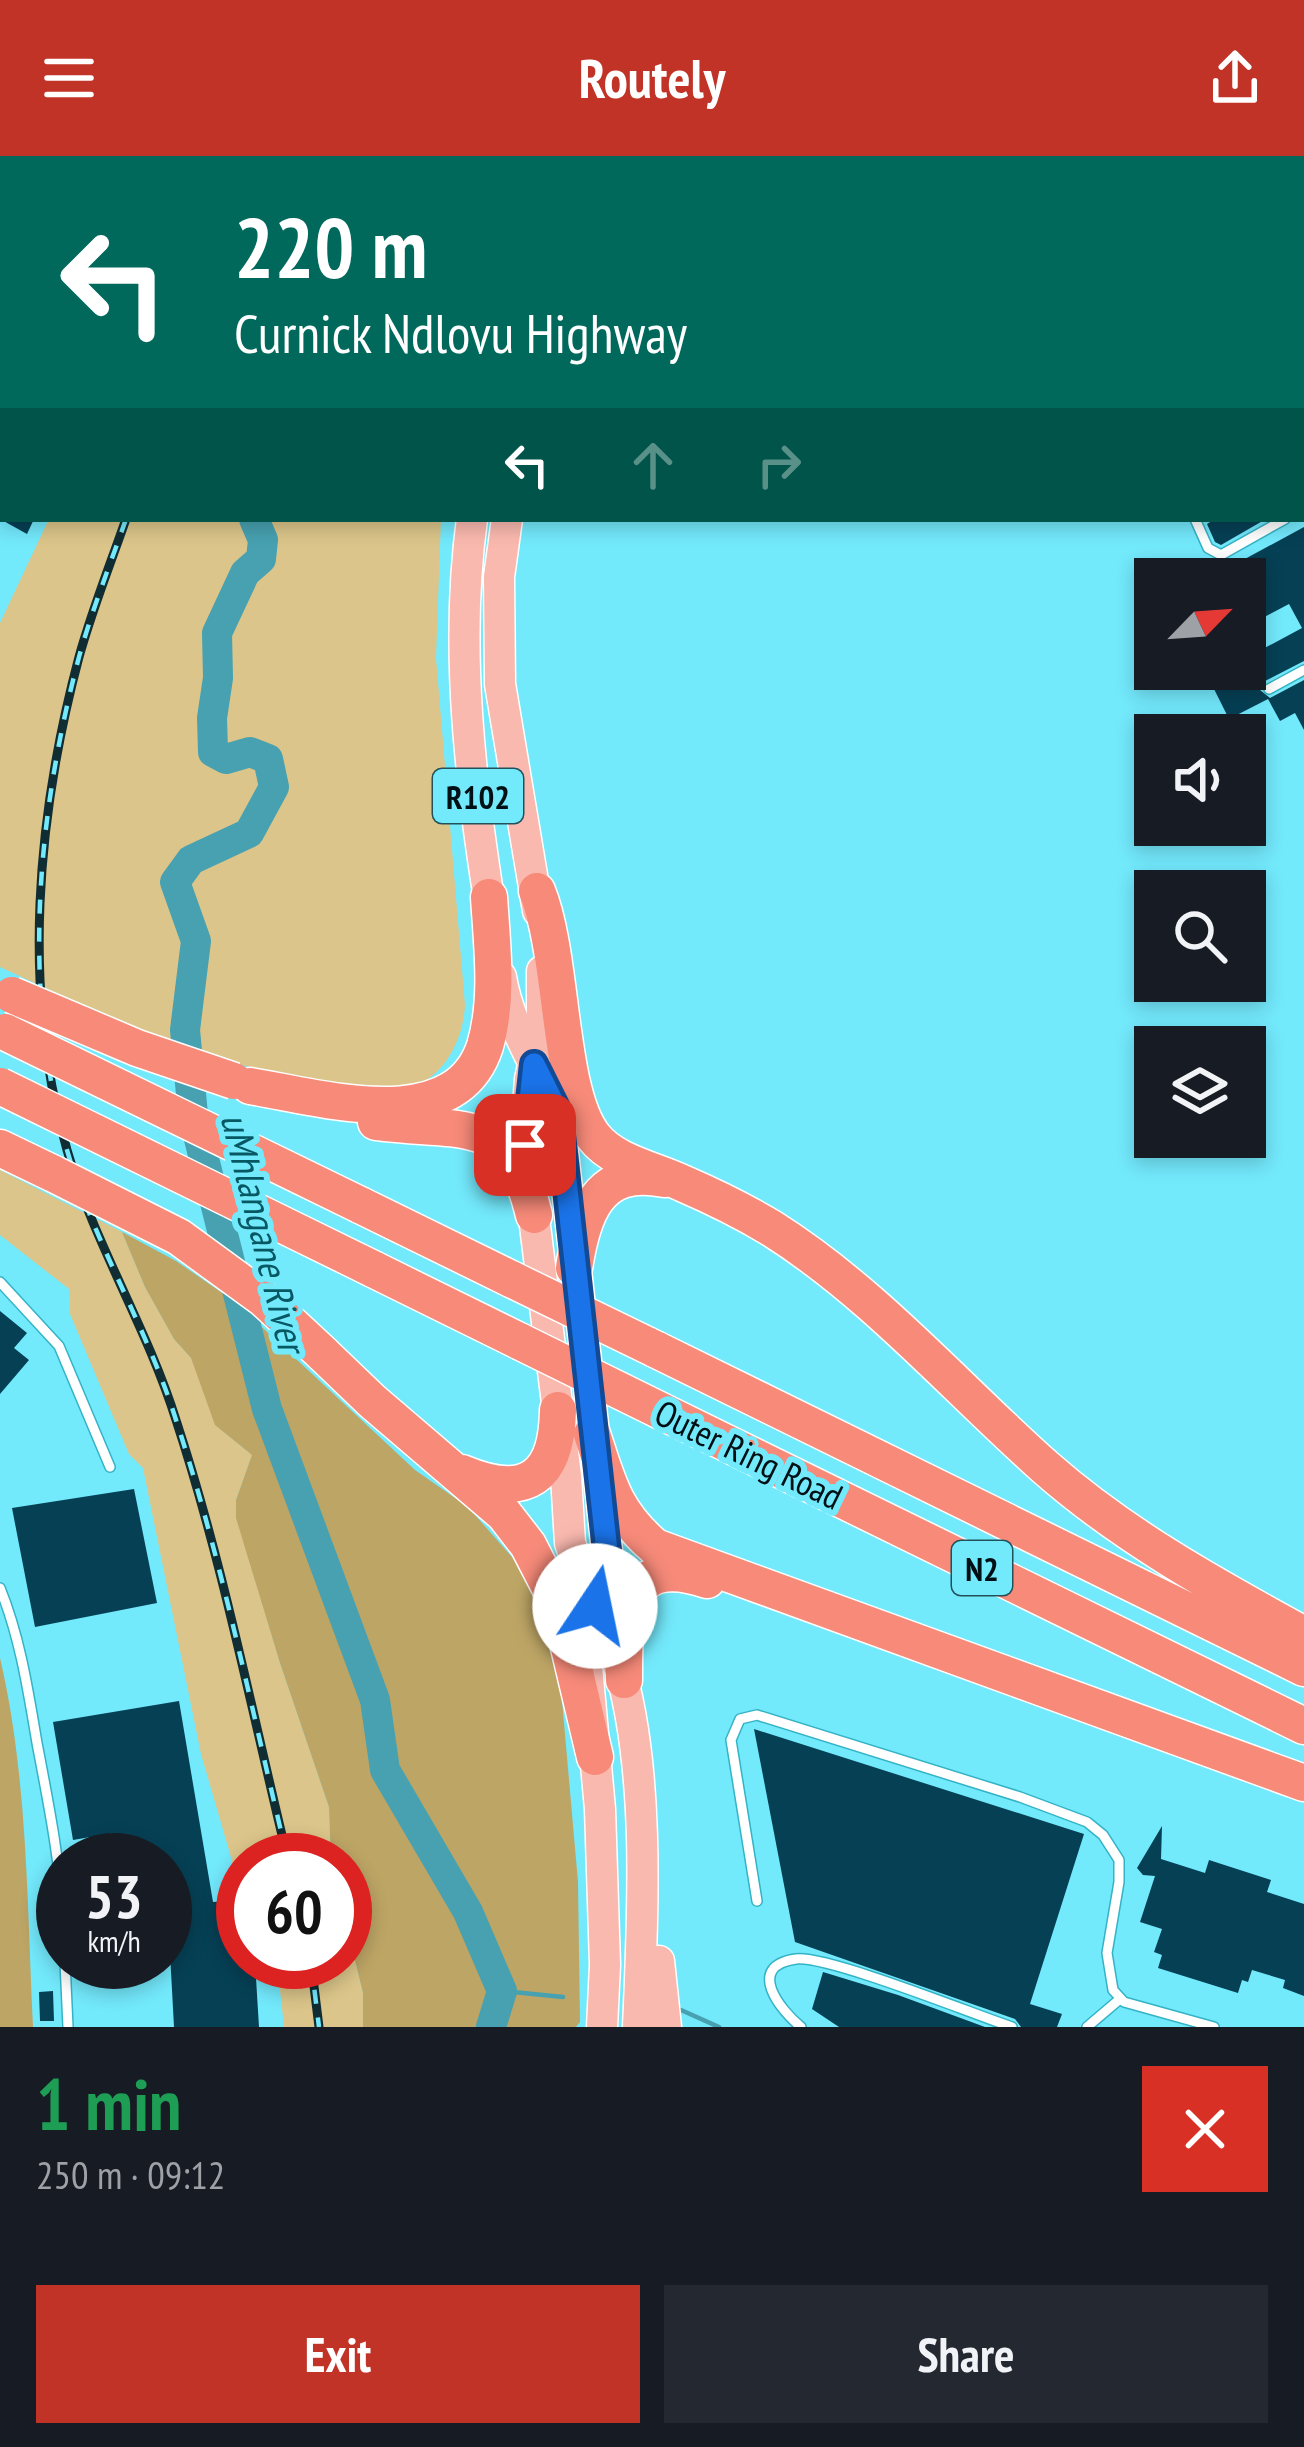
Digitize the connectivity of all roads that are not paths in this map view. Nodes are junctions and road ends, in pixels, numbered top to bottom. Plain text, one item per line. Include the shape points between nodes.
1 (472, 522) edge
2 (506, 522) edge
3 (1196, 522) edge
4 (1280, 522) edge
5 (1304, 670) edge
6 (1269, 689) dead end
7 (537, 891) junction
8 (489, 897) junction
9 (4, 1011) edge
10 (534, 1064) junction
11 (242, 1083) junction
12 (0, 1086) edge
13 (0, 1148) edge
14 (685, 1184) junction
15 (534, 1215) junction
16 (574, 1268) junction
17 (0, 1282) edge
18 (558, 1410) junction
19 (592, 1434) junction
20 (110, 1467) dead end
21 (454, 1469) junction
22 (0, 1588) edge
23 (595, 1606) junction
24 (884, 1628) junction
25 (1304, 1635) edge
26 (1304, 1668) edge
27 (624, 1680) junction
28 (1304, 1726) edge
29 (595, 1757) junction
30 (1304, 1783) edge
31 (53, 1833) edge
32 (642, 1880) junction
33 (758, 1901) dead end
34 (66, 1989) edge
35 (1122, 2001) junction
36 (599, 2024) edge
37 (68, 2027) edge
38 (638, 2027) edge
39 (666, 2027) edge
40 (800, 2027) edge
41 (1012, 2027) edge
42 (1087, 2027) edge
43 (1214, 2027) edge

1 - 8 main road, R102 via 466,693
2 - 7 main road, R102 via 500,684
3 - 4 lane via 1208,548 1221,555
5 - 6 lane
7 - 10 main road, R102 via 542,1024
7 - 14 highway via 550,922 586,1126 612,1152
8 - 10 main road, R102 via 506,1010
8 - 11 highway via 488,1032 479,1058 454,1087 391,1105
9 - 11 highway, bridge
9 - 26 highway, Outer Ring Road / N2, bridge via 360,1205
10 - 15 main road, R102 via 525,1145
10 - 16 main road, R102 via 556,1108
11 - 15 highway via 369,1120 486,1136 514,1156
12 - 28 highway, Outer Ring Road / N2, bridge
13 - 21 highway, bridge via 178,1237 264,1299
14 - 16 highway via 641,1178 605,1190 580,1228
14 - 25 highway via 834,1273 1106,1515
15 - 18 main road, R102
16 - 19 main road, R102
17 - 20 lane via 59,1346
18 - 21 highway via 557,1446 531,1479 498,1484
18 - 23 main road, R102 via 570,1543
19 - 23 main road, R102 via 607,1551
19 - 24 highway via 616,1505 655,1546
21 - 29 highway via 504,1514 544,1570
22 - 31 lane via 18,1640
23 - 27 main road, R102
23 - 29 main road, R102 via 587,1667
24 - 27 highway via 698,1576 656,1575 630,1602
24 - 30 highway
27 - 32 main road, R102
29 - 36 main road, R102 via 604,1942
32 - 38 main road, R102
32 - 39 main road via 658,1940
33 - 35 lane via 731,1740 740,1719 757,1715 1087,1822 1119,1860 1107,1953
34 - 37 lane
35 - 42 lane
35 - 43 lane
40 - 41 lane via 769,1988 791,1959

